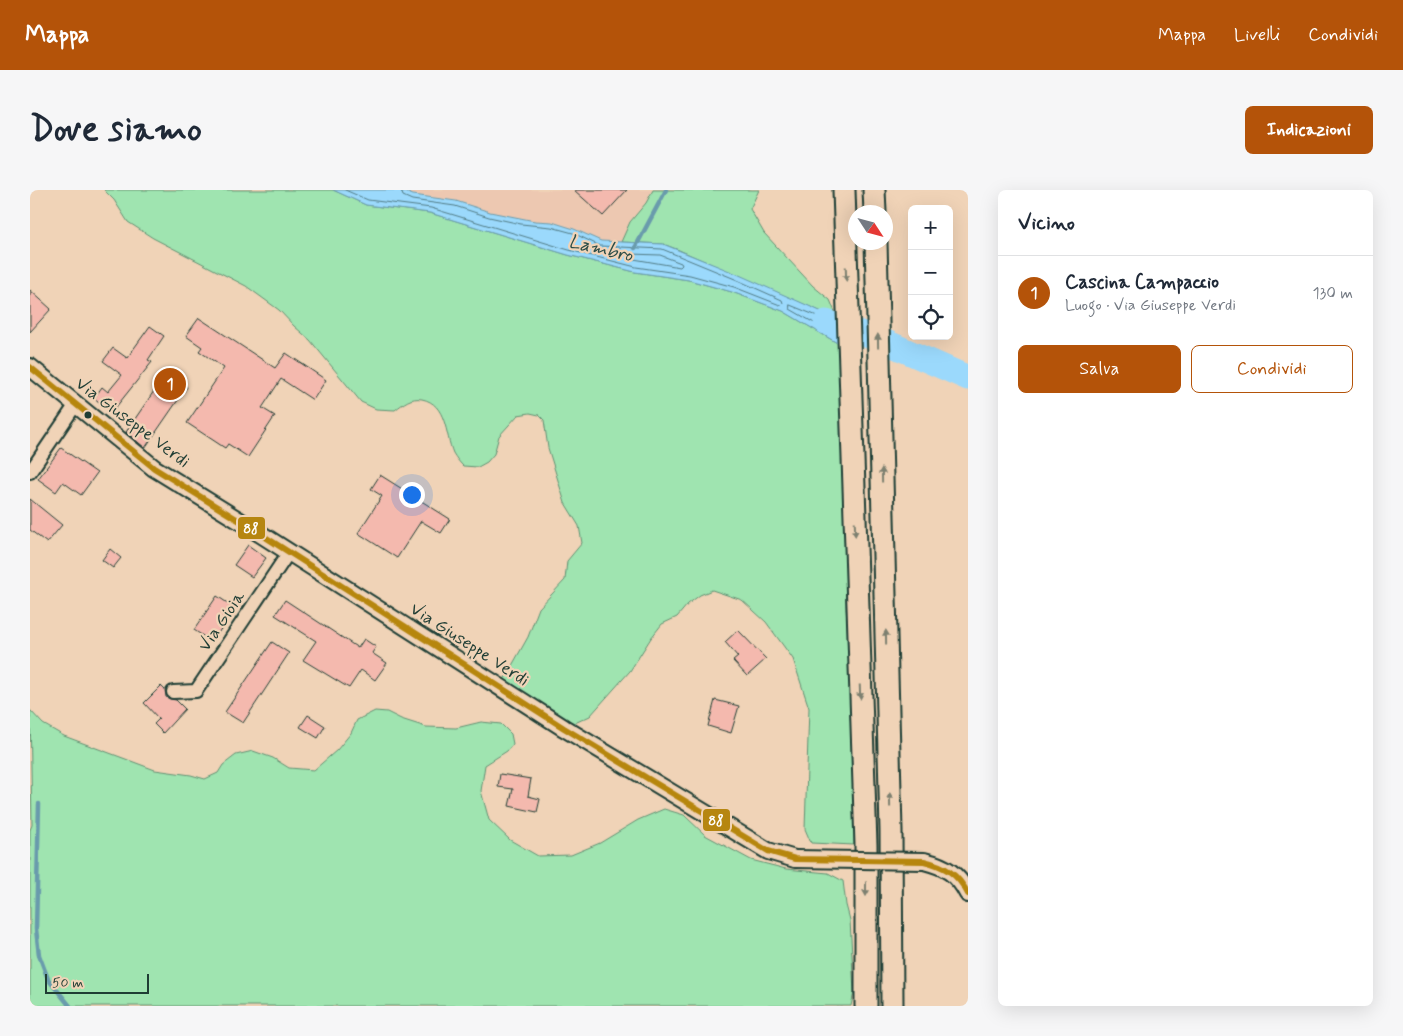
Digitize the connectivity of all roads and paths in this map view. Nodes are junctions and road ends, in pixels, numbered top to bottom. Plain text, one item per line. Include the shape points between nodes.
1 (844, 190) edge
2 (874, 190) edge
3 (875, 205) edge
4 (876, 250) edge
5 (30, 367) edge
6 (76, 404) junction
7 (30, 472) edge
8 (289, 552) junction
9 (173, 692) dead end
10 (891, 831) junction
11 (968, 894) edge
12 (866, 1006) edge
13 (892, 1006) edge
14 (904, 1006) edge

1 -> 12 highway via 866,845
2 - 3 highway
10 -> 4 highway
5 - 6 street, Via Giuseppe Verdi
6 - 7 street
6 - 8 street, Via Giuseppe Verdi via 154,468
8 - 9 street, Via Gioia via 196,691
8 - 11 street, Via Giuseppe Verdi, bridge via 564,728 768,852 795,858 924,861 949,870 959,878
10 - 13 highway
10 - 14 highway via 901,882

